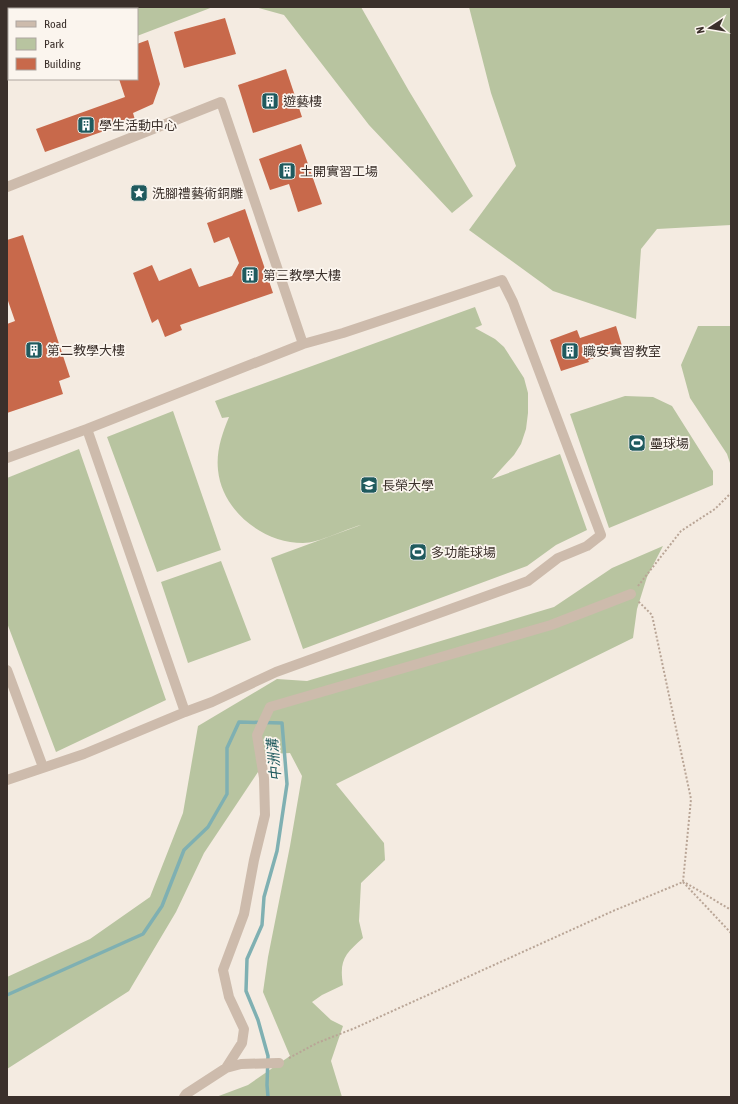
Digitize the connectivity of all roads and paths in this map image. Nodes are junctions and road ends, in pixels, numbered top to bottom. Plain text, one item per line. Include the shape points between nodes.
1 (7, 187) edge
2 (303, 344) junction
3 (87, 429) junction
4 (7, 458) edge
5 (731, 493) edge
6 (631, 594) junction
7 (7, 670) edge
8 (185, 712) junction
9 (43, 767) junction
10 (7, 780) edge
11 (683, 882) junction
12 (731, 910) edge
13 (731, 934) edge
14 (279, 1063) joint
15 (226, 1068) junction
16 (184, 1097) edge

1 - 2 lane via 221,102
2 - 3 lane
2 - 8 lane via 502,280 513,302 602,535 586,546 558,558 528,581 276,672
3 - 4 lane
3 - 8 lane
5 - 6 path via 715,509 681,531
6 - 11 path via 652,615 691,799
6 - 15 lane via 551,625 270,707 257,735 264,778 265,815 244,914 223,970 229,996 244,1029 242,1043
7 - 9 lane
8 - 9 lane via 84,754
9 - 10 lane
11 - 12 path
11 - 13 path
11 - 14 path via 317,1043
14 - 15 lane via 241,1064
15 - 16 lane

